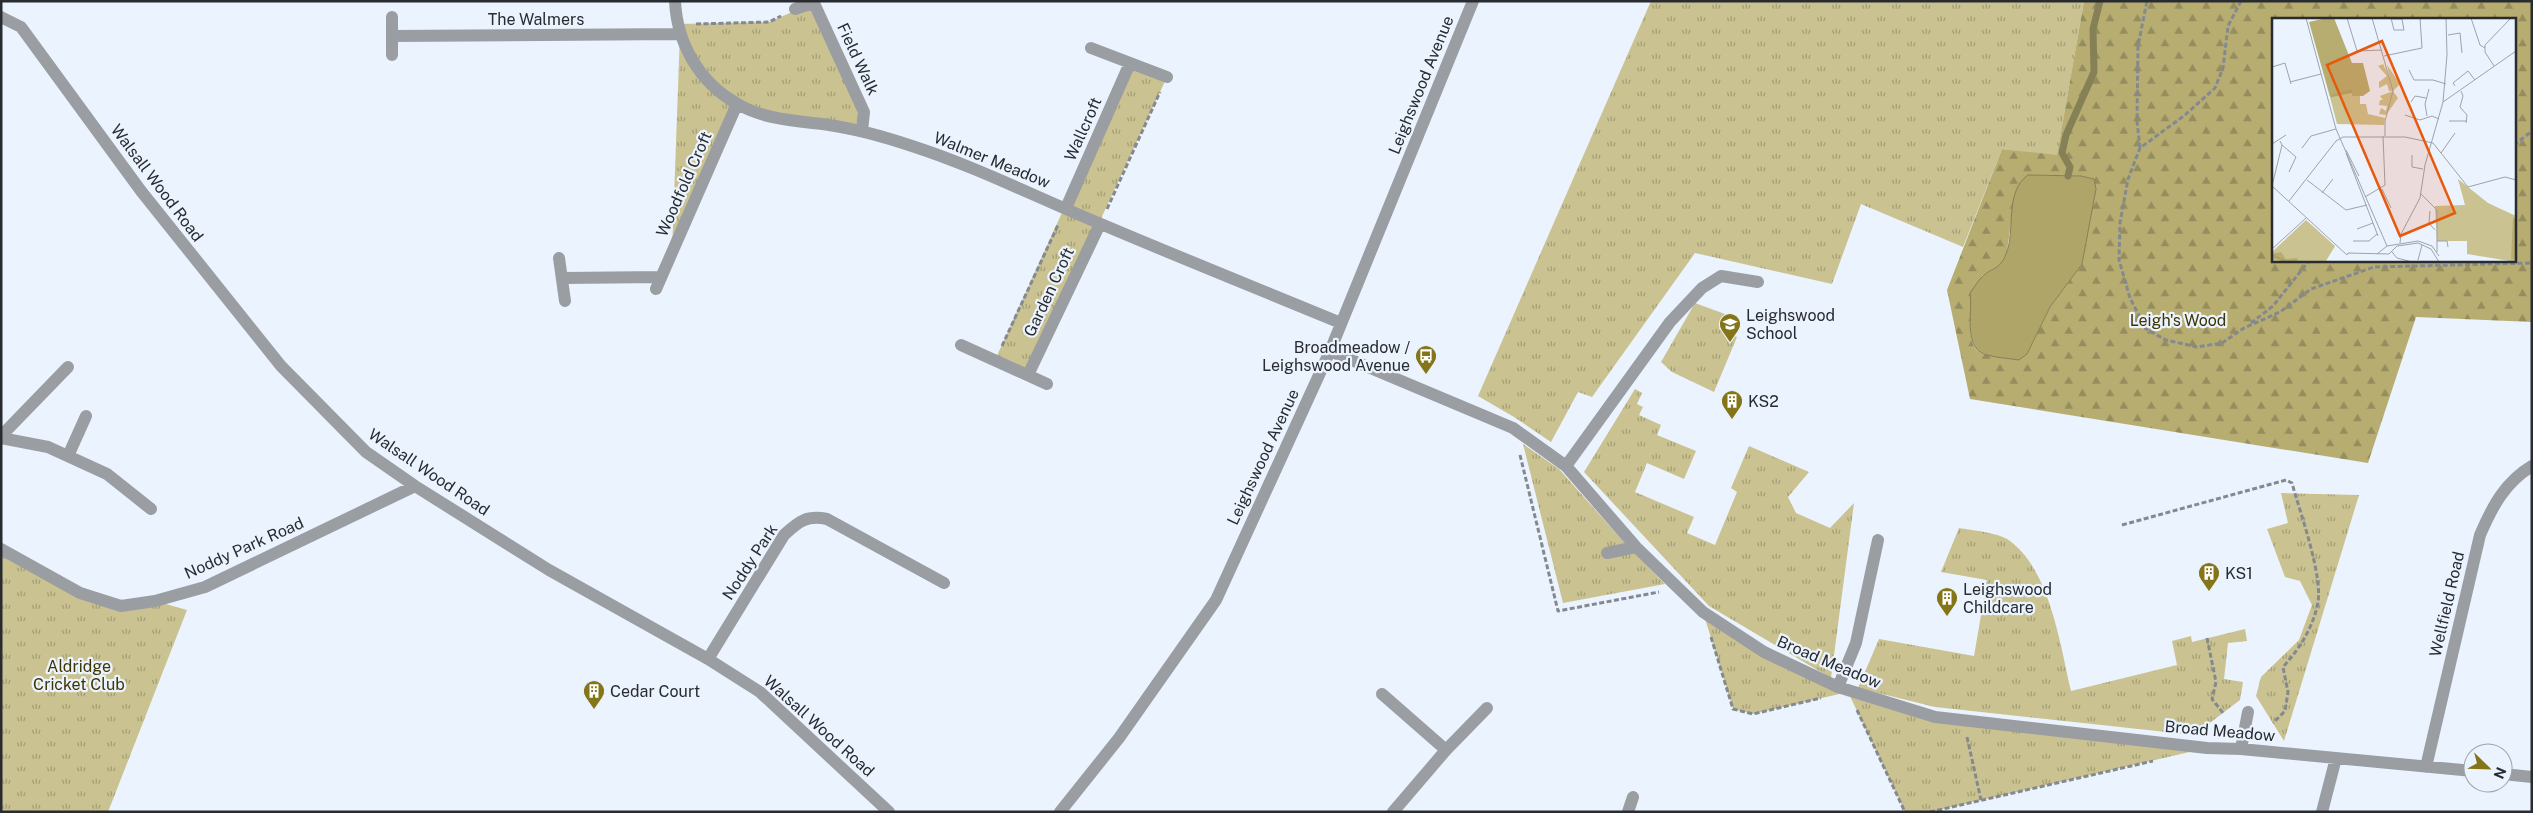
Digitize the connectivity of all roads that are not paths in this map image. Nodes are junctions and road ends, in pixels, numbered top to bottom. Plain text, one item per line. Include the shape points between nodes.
1 (675, 1) edge
2 (1473, 1) edge
3 (813, 2) edge
4 (795, 9) road end
5 (1, 17) edge
6 (392, 17) dead end
7 (679, 29) junction
8 (392, 36) junction
9 (1091, 48) dead end
10 (392, 55) dead end
11 (1130, 63) junction
12 (1167, 78) road end
13 (737, 104) junction
14 (862, 131) junction
15 (1066, 208) junction
16 (1100, 224) junction
17 (559, 258) dead end
18 (564, 278) junction
19 (1758, 282) dead end
20 (566, 301) dead end
21 (1342, 323) junction
22 (962, 345) dead end
23 (1330, 351) junction
24 (68, 367) dead end
25 (1028, 375) junction
26 (1047, 384) dead end
27 (86, 416) dead end
28 (1, 437) edge
29 (68, 456) junction
30 (1566, 466) junction
31 (2532, 466) edge
32 (415, 486) junction
33 (151, 509) dead end
34 (1878, 540) dead end
35 (1636, 547) junction
36 (1, 549) edge
37 (1607, 553) dead end
38 (944, 584) dead end
39 (708, 659) junction
40 (1843, 689) junction
41 (1382, 694) dead end
42 (1487, 708) dead end
43 (2248, 712) dead end
44 (2241, 749) junction
45 (1446, 750) junction
46 (2336, 758) junction
47 (2426, 767) junction
48 (2463, 770) edge
49 (2513, 775) edge
50 (2532, 777) edge
51 (1633, 797) dead end
52 (889, 812) edge
53 (1060, 812) edge
54 (1393, 812) edge
55 (1628, 812) edge
56 (2322, 812) edge

1 - 7 street, Walmer Meadow
2 - 21 street, Leighswood Avenue
3 - 4 street, Field Walk
3 - 14 street, Field Walk via 864,112
5 - 32 street, Walsall Wood Road via 21,27 140,191 281,366 366,452
6 - 8 street
7 - 8 street, The Walmers
7 - 13 street, Walmer Meadow via 702,75
8 - 10 street
9 - 11 street
11 - 12 street
11 - 15 street, Wallcroft
13 - 14 street, Walmer Meadow via 768,116
13 - 18 street, Woodfold Croft via 658,283
14 - 15 street, Walmer Meadow via 964,165
15 - 16 street, Walmer Meadow
16 - 21 street, Walmer Meadow
16 - 25 street, Garden Croft
17 - 18 street
18 - 20 street
19 - 30 street via 1721,276 1702,288 1670,322
21 - 23 street, Leighswood Avenue
22 - 25 street
23 - 30 street, Broad Meadow via 1513,428
23 - 53 street, Leighswood Avenue via 1216,600 1120,738
24 - 28 street
25 - 26 street
27 - 29 street
28 - 29 street via 48,447
29 - 33 street via 107,474
30 - 35 street, Broad Meadow
31 - 47 street, Wellfield Road via 2508,485 2493,506 2480,535
32 - 36 street, Noddy Park Road via 205,586 138,604 121,606 80,592
32 - 39 street, Walsall Wood Road via 556,575
34 - 40 street
35 - 37 street
35 - 40 street, Broad Meadow via 1703,612 1764,652
38 - 39 street, Noddy Park via 827,519 801,519 784,535
39 - 52 street, Walsall Wood Road via 760,692
40 - 44 street, Broad Meadow via 1934,717 2197,747
41 - 45 street
42 - 45 street
43 - 44 street
44 - 46 street, Broad Meadow
45 - 54 street
46 - 47 street, Broad Meadow
46 - 56 street
47 - 48 street, Broad Meadow
49 - 50 street
51 - 55 street

